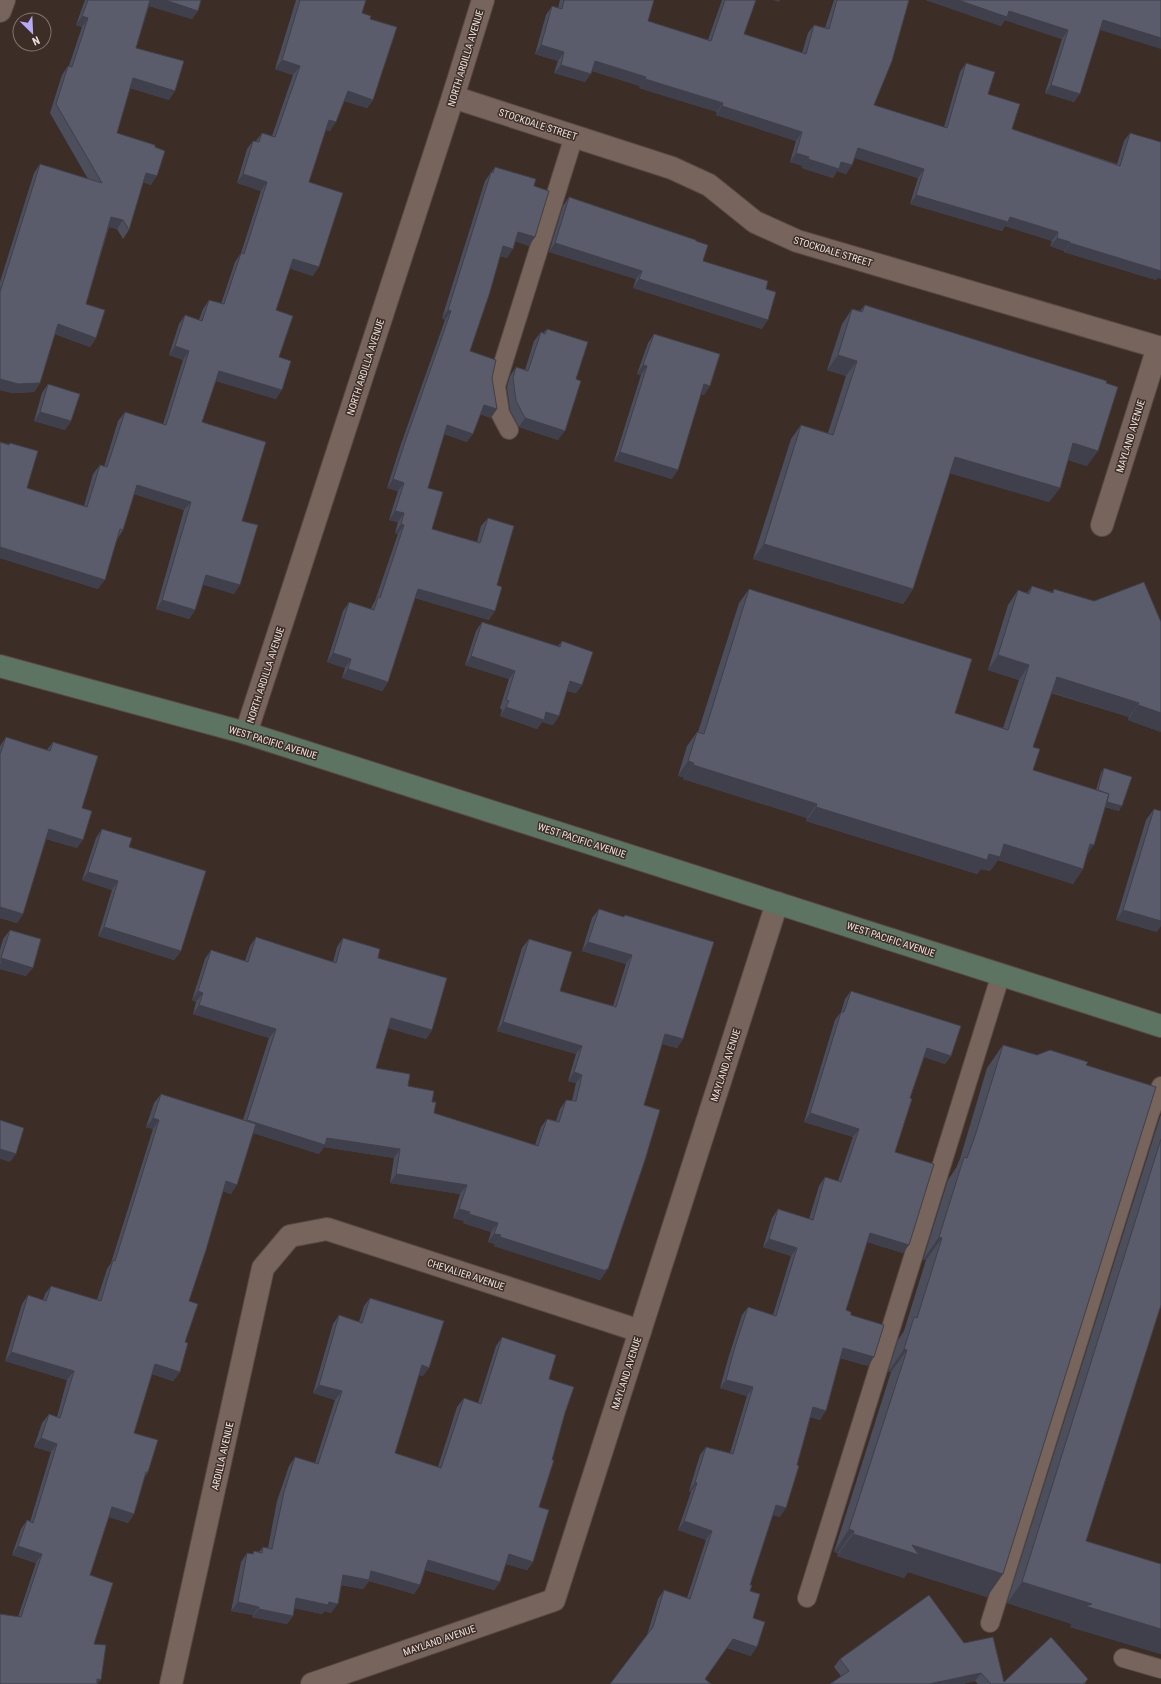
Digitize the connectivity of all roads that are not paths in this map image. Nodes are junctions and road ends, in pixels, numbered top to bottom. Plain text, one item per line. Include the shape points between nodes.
1 (4, 0) edge
2 (483, 0) edge
3 (0, 11) edge
4 (453, 97) junction
5 (574, 136) junction
6 (1160, 348) edge
7 (509, 430) dead end
8 (1102, 525) dead end
9 (0, 666) edge
10 (246, 733) junction
11 (777, 903) junction
12 (1001, 974) junction
13 (1161, 1026) edge
14 (1161, 1086) edge
15 (290, 1236) joint
16 (640, 1330) junction
17 (807, 1598) dead end
18 (990, 1623) dead end
19 (1123, 1658) dead end
20 (1161, 1669) edge
21 (171, 1684) edge
22 (312, 1684) edge

1 - 3 street
2 - 4 street, NORTH ARDILLA AVENUE
4 - 5 street, STOCKDALE STREET
4 - 10 street, NORTH ARDILLA AVENUE
5 - 6 street, STOCKDALE STREET via 672,168 709,185 755,222 797,241
5 - 7 lane via 496,386 500,413
6 - 8 street, MAYLAND AVENUE
9 - 10 street, WEST PACIFIC AVENUE
10 - 11 street, WEST PACIFIC AVENUE
11 - 12 street, WEST PACIFIC AVENUE
11 - 16 street, MAYLAND AVENUE
12 - 13 street, WEST PACIFIC AVENUE
12 - 17 lane
14 - 18 lane via 1150,1113
15 - 16 street, CHEVALIER AVENUE via 327,1229
15 - 21 street, ARDILLA AVENUE via 263,1268
16 - 22 street, MAYLAND AVENUE via 554,1600
19 - 20 lane

